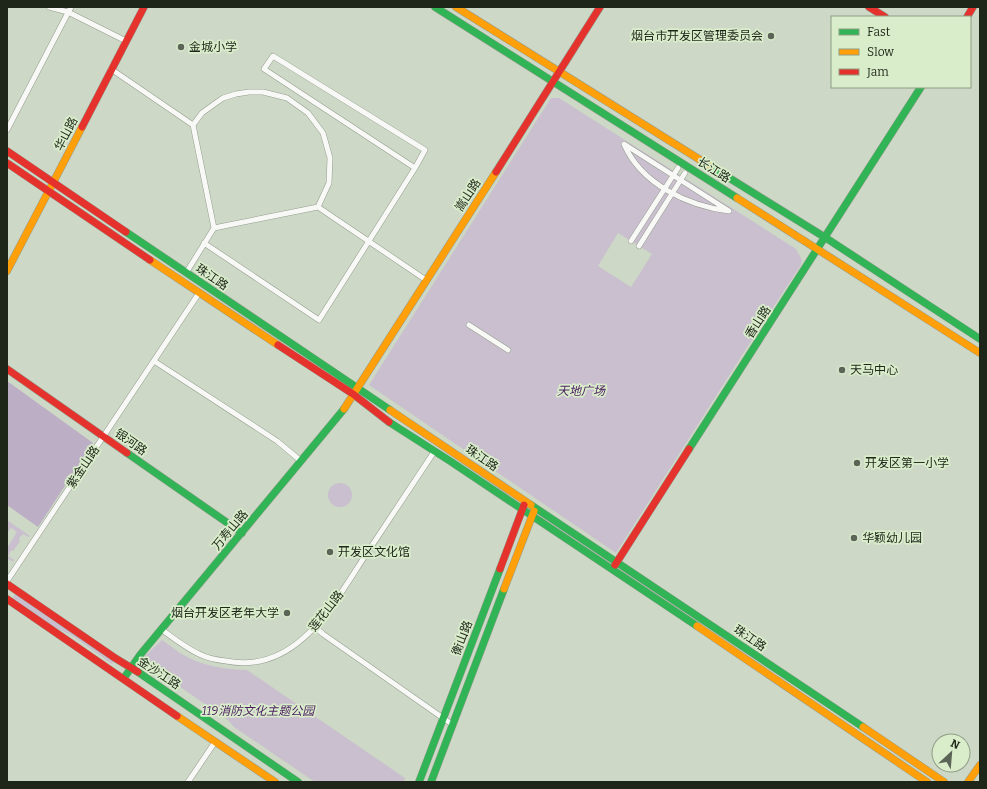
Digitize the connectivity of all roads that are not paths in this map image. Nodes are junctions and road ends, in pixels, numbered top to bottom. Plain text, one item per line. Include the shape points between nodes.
1 (49, 7) edge
2 (71, 7) edge
3 (144, 7) edge
4 (435, 7) edge
5 (456, 7) edge
6 (600, 7) edge
7 (869, 7) edge
8 (973, 7) edge
9 (68, 12) junction
10 (883, 16) edge
11 (968, 16) edge
12 (126, 41) junction
13 (111, 69) junction
14 (559, 72) junction
15 (553, 82) junction
16 (921, 88) edge
17 (194, 125) junction
18 (7, 130) edge
19 (7, 151) edge
20 (7, 163) edge
21 (415, 168) junction
22 (678, 168) dead end
23 (685, 173) dead end
24 (54, 182) junction
25 (664, 189) junction
26 (48, 191) junction
27 (672, 194) junction
28 (318, 207) junction
29 (214, 228) junction
30 (826, 238) junction
31 (631, 241) dead end
32 (369, 242) junction
33 (204, 243) junction
34 (639, 246) dead end
35 (818, 249) junction
36 (7, 271) edge
37 (186, 273) junction
38 (426, 280) junction
39 (199, 293) junction
40 (469, 325) dead end
41 (980, 339) edge
42 (508, 350) dead end
43 (980, 354) edge
44 (154, 361) junction
45 (7, 369) edge
46 (357, 387) junction
47 (353, 394) junction
48 (104, 437) junction
49 (434, 452) junction
50 (301, 461) junction
51 (526, 501) junction
52 (536, 508) junction
53 (522, 510) junction
54 (533, 515) junction
55 (242, 533) junction
56 (617, 562) junction
57 (613, 568) junction
58 (7, 582) edge
59 (7, 599) edge
60 (315, 627) junction
61 (161, 629) junction
62 (130, 668) junction
63 (124, 678) junction
64 (443, 718) junction
65 (453, 725) junction
66 (215, 742) junction
67 (980, 765) edge
68 (188, 782) edge
69 (275, 782) edge
70 (298, 782) edge
71 (420, 782) edge
72 (431, 782) edge
73 (926, 782) edge
74 (944, 782) edge
75 (968, 782) edge

1 - 9 street
2 - 9 street
3 - 12 main road, 华山路
4 - 15 main road, 长江路
5 - 14 main road, 长江路
6 - 14 main road, 嵩山路
7 - 10 main road
8 - 11 main road
9 - 12 street
9 - 18 street
12 - 13 main road, 华山路
13 - 17 street
13 - 24 main road, 华山路
14 - 15 main road, 嵩山路
14 - 30 main road, 长江路
15 - 35 main road, 长江路
15 - 38 main road, 嵩山路
16 - 30 main road, 香山路
17 - 28 street via 202,113 223,98 236,94 263,92 287,98 308,113 323,133 330,158 328,183
17 - 29 street
19 - 24 main road, 珠江路
20 - 26 main road
21 - 21 street via 264,69 273,56 426,150
21 - 32 street
22 - 25 street
23 - 27 street
24 - 26 main road, 华山路
24 - 37 main road, 珠江路
25 - 27 street
25 - 27 street via 644,172 627,152 624,144 728,211
25 - 31 street
26 - 36 main road, 华山路
26 - 39 main road
27 - 34 street
28 - 29 street
28 - 32 street
29 - 33 street
30 - 35 main road, 香山路
30 - 41 main road, 长江路
32 - 33 street via 319,320
32 - 38 street
33 - 37 street
35 - 43 main road, 长江路
35 - 56 main road, 香山路
37 - 46 main road, 珠江路
38 - 46 main road, 嵩山路
39 - 44 street, 紫金山路
39 - 47 main road
40 - 42 street
44 - 48 street, 紫金山路
44 - 50 street via 277,441
45 - 48 main road, 银河路
46 - 47 main road, 嵩山路
46 - 51 main road, 珠江路
47 - 49 main road
47 - 50 main road, 万寿山路 via 345,408
48 - 55 main road, 银河路
48 - 58 street, 紫金山路
49 - 53 main road
49 - 60 street, 莲花山路 via 345,587
50 - 55 main road, 万寿山路
51 - 52 main road, 珠江路
51 - 53 main road, 衡山路
52 - 54 main road, 衡山路
52 - 56 main road, 珠江路
53 - 54 main road
53 - 64 main road, 衡山路
54 - 57 main road
54 - 65 main road, 衡山路
55 - 61 main road, 万寿山路
56 - 57 main road, 香山路
56 - 74 main road, 珠江路
57 - 73 main road
58 - 62 main road, 金沙江路
59 - 63 main road, 金沙江路
60 - 61 street, 莲花山路 via 288,651 265,660 242,664 200,654
60 - 64 street
61 - 62 main road, 万寿山路
62 - 63 main road, 万寿山路
62 - 70 main road, 金沙江路
63 - 66 main road, 金沙江路
64 - 65 street
64 - 71 main road, 衡山路
65 - 72 main road, 衡山路
66 - 68 street
66 - 69 main road, 金沙江路
67 - 75 main road

